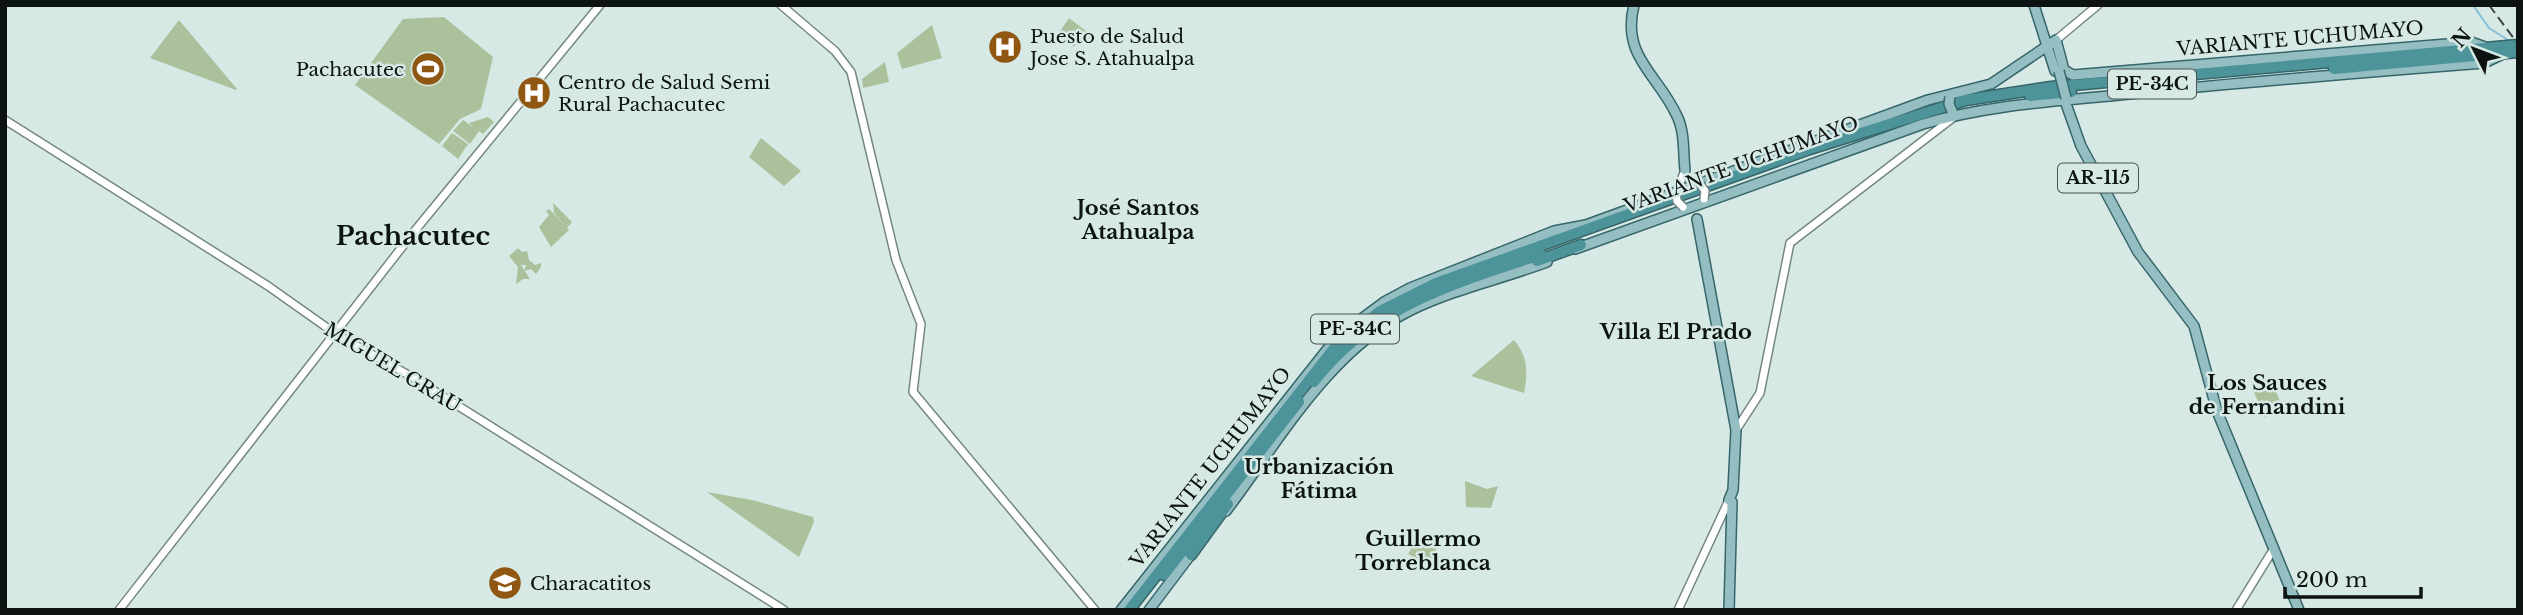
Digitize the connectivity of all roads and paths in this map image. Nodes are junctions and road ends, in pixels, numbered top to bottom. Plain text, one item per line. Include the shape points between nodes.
1 (600, 5) edge
2 (781, 5) edge
3 (1634, 5) edge
4 (2034, 5) edge
5 (2098, 5) edge
6 (2051, 43) junction
7 (2486, 48) junction
8 (2513, 49) edge
9 (2164, 69) junction
10 (2166, 88) junction
11 (1951, 95) junction
12 (2065, 99) junction
13 (1954, 113) junction
14 (5, 120) edge
15 (1685, 170) junction
16 (1699, 184) junction
17 (1677, 192) junction
18 (1703, 200) junction
19 (1683, 208) junction
20 (1697, 219) junction
21 (1586, 225) junction
22 (1581, 245) junction
23 (1479, 268) junction
24 (1462, 281) junction
25 (336, 334) junction
26 (1736, 430) junction
27 (1253, 461) junction
28 (1729, 500) junction
29 (2273, 550) junction
30 (1191, 555) junction
31 (119, 610) edge
32 (784, 610) edge
33 (1095, 610) edge
34 (1121, 610) edge
35 (1129, 610) edge
36 (1137, 610) edge
37 (1149, 610) edge
38 (1678, 610) edge
39 (1729, 610) edge
40 (2236, 610) edge
41 (2299, 610) edge

1 - 25 street
2 - 33 street via 835,51 850,72 896,260 921,324 913,392
3 - 15 main road via 1629,30 1634,49 1679,118
4 - 6 main road via 2042,35
5 - 6 street
6 - 9 main road, VARIANTE UCHUMAYO via 2070,75
6 - 11 main road via 1991,84
6 - 12 main road, bridge
7 - 8 highway, VARIANTE UCHUMAYO / PE-34C
7 - 9 main road, VARIANTE UCHUMAYO via 2471,42
7 - 23 highway, VARIANTE UCHUMAYO / PE-34C via 2051,87 1966,100 1810,149
8 - 10 main road, VARIANTE UCHUMAYO via 2484,63
8 - 24 highway, VARIANTE UCHUMAYO / PE-34C via 1967,105
9 - 10 main road, bridge
10 - 12 main road, VARIANTE UCHUMAYO
11 - 13 main road, bridge
11 - 16 main road, VARIANTE UCHUMAYO
12 - 13 main road, VARIANTE UCHUMAYO
12 - 29 main road, AR-115 via 2081,146 2138,252 2194,326 2217,411
13 - 18 main road, VARIANTE UCHUMAYO
13 - 26 street via 1790,243 1760,393
14 - 25 street, MIGUEL GRAU
15 - 16 street via 1689,179
15 - 17 street
16 - 17 main road, VARIANTE UCHUMAYO
16 - 18 street, bridge via 1705,191
17 - 19 street, bridge
17 - 21 main road, VARIANTE UCHUMAYO
18 - 19 main road, VARIANTE UCHUMAYO
18 - 20 street
19 - 20 street
19 - 22 main road, VARIANTE UCHUMAYO
20 - 26 main road
21 - 23 highway
21 - 34 main road, VARIANTE UCHUMAYO via 1554,231 1410,288 1362,316 1328,346
22 - 24 highway via 1495,276
22 - 30 main road, VARIANTE UCHUMAYO via 1548,262 1423,304 1363,342 1322,383
23 - 35 highway, VARIANTE UCHUMAYO / PE-34C via 1402,298 1343,339
24 - 27 highway, VARIANTE UCHUMAYO / PE-34C via 1406,304 1352,341
25 - 31 street
25 - 32 street, MIGUEL GRAU
26 - 28 main road
27 - 30 highway via 1239,489
27 - 36 highway, VARIANTE UCHUMAYO / PE-34C
28 - 38 street
28 - 39 main road
29 - 40 street
29 - 41 main road, AR-115
30 - 37 main road, VARIANTE UCHUMAYO

